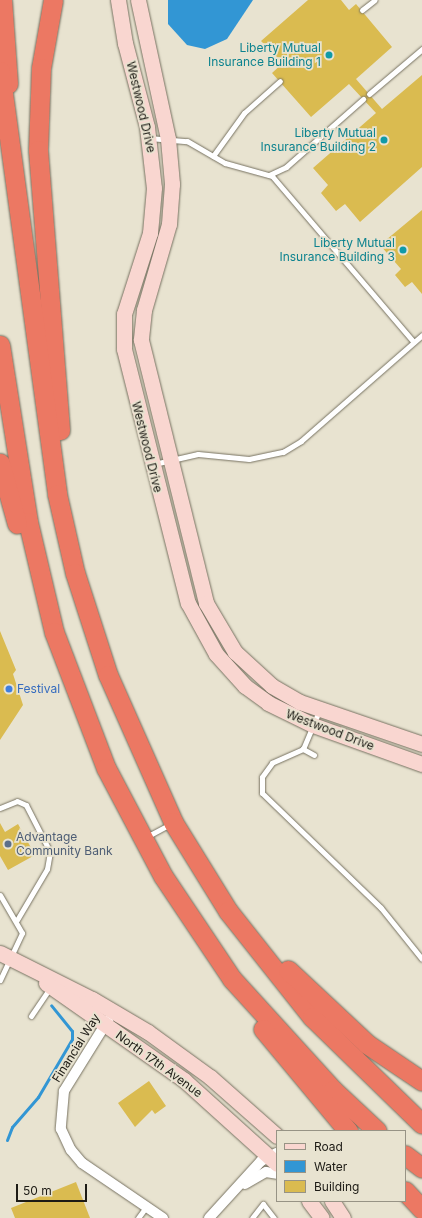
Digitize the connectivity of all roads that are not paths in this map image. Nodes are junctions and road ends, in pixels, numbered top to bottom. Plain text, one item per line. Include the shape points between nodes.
1 (2, 0) edge
2 (53, 0) edge
3 (118, 0) edge
4 (138, 0) edge
5 (375, 0) edge
6 (362, 10) dead end
7 (422, 49) edge
8 (0, 71) edge
9 (280, 81) dead end
10 (369, 94) dead end
11 (363, 99) dead end
12 (149, 138) junction
13 (168, 139) junction
14 (214, 156) junction
15 (13, 164) junction
16 (269, 175) junction
17 (422, 335) edge
18 (414, 342) junction
19 (0, 345) edge
20 (170, 460) junction
21 (0, 463) edge
22 (151, 464) junction
23 (86, 608) junction
24 (56, 641) junction
25 (320, 709) junction
26 (313, 725) junction
27 (422, 744) edge
28 (303, 749) junction
29 (314, 755) dead end
30 (422, 764) edge
31 (151, 774) junction
32 (0, 808) edge
33 (173, 822) junction
34 (141, 839) junction
35 (0, 895) edge
36 (17, 920) junction
37 (4, 952) edge
38 (422, 959) edge
39 (35, 973) junction
40 (0, 980) edge
41 (51, 987) junction
42 (248, 998) junction
43 (114, 1011) junction
44 (31, 1016) dead end
45 (105, 1025) junction
46 (422, 1081) edge
47 (422, 1124) edge
48 (347, 1130) edge
49 (376, 1130) edge
50 (276, 1135) edge
51 (406, 1156) edge
52 (274, 1157) edge
53 (422, 1168) edge
54 (276, 1174) edge
55 (240, 1187) junction
56 (406, 1192) edge
57 (310, 1202) edge
58 (333, 1202) edge
59 (146, 1207) junction
60 (422, 1210) edge
61 (138, 1218) edge
62 (163, 1218) edge
63 (209, 1218) edge
64 (252, 1218) edge
65 (274, 1218) edge
66 (322, 1218) edge
67 (344, 1218) edge

1 - 15 highway
2 - 23 highway via 39,91 39,176 65,492
3 - 12 street, Westwood Drive via 125,43
4 - 13 street, Westwood Drive
5 - 6 lane
7 - 10 lane
8 - 15 highway
9 - 14 lane via 242,116
11 - 16 lane via 286,167
12 - 13 lane
12 - 22 street, Westwood Drive via 154,188 153,221 125,306 122,336
13 - 14 lane via 191,143
13 - 20 street, Westwood Drive via 172,179 169,224 144,310 141,340
14 - 16 lane
15 - 23 highway via 54,477
16 - 18 lane
17 - 18 lane
18 - 20 lane via 305,437 283,452 249,459 202,453
19 - 24 highway via 28,522
20 - 22 lane
20 - 25 street, Westwood Drive via 204,597 221,632 241,659 262,679 287,696
21 - 24 highway via 41,609
22 - 26 street, Westwood Drive via 186,596 205,638 225,664 253,692 279,710
23 - 31 highway via 108,676
24 - 34 highway via 92,738
25 - 26 lane
25 - 27 street, Westwood Drive
26 - 28 lane
26 - 30 street, Westwood Drive
28 - 29 lane
28 - 38 lane via 269,765 262,777 262,793 381,908
31 - 33 highway
31 - 46 highway via 274,954 331,1013
32 - 36 lane via 17,801 26,805 50,852 47,869
33 - 34 lane
33 - 47 highway via 228,911 280,978 334,1040
34 - 42 highway via 189,918
35 - 36 lane
36 - 37 lane via 22,936
37 - 39 street, North 17th Avenue
37 - 40 lane
39 - 41 street, North 17th Avenue
39 - 43 street, North 17th Avenue
41 - 44 lane
41 - 45 street, North 17th Avenue
42 - 48 highway via 272,1042
42 - 49 highway via 333,1090
43 - 45 street, Financial Way
43 - 50 street, North 17th Avenue via 202,1070
45 - 52 street, North 17th Avenue via 184,1080
45 - 59 street, Financial Way via 64,1091 61,1129 79,1160
51 - 53 highway
52 - 55 street
54 - 55 street via 263,1173
55 - 63 street
56 - 60 highway
57 - 66 street
58 - 67 street
59 - 61 lane
59 - 62 street, Financial Way
64 - 65 lane via 263,1204

